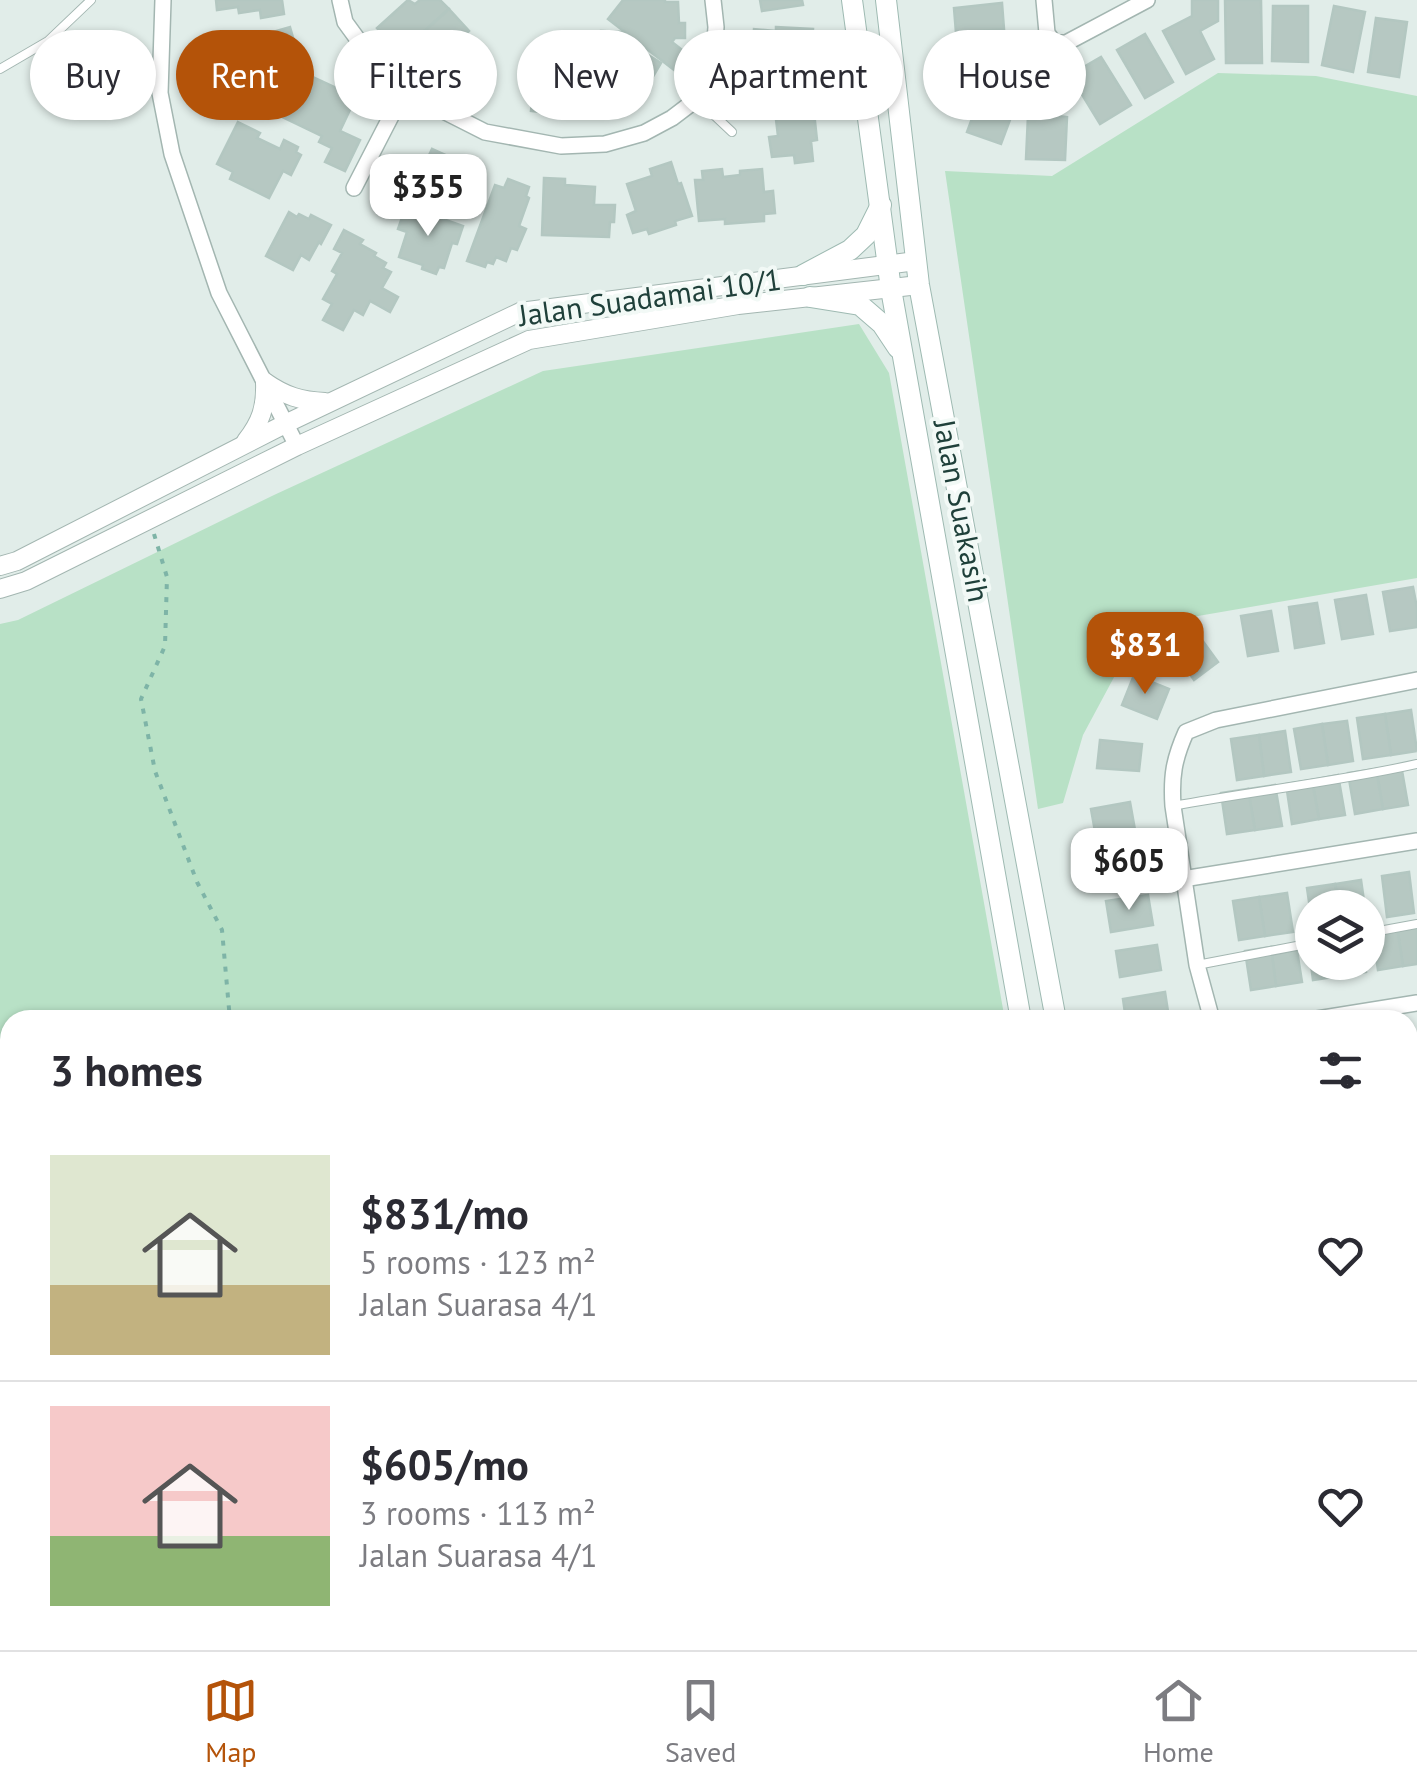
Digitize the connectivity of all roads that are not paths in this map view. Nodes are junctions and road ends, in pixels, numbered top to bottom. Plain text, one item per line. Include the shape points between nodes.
1 (90, 0) edge
2 (163, 0) edge
3 (340, 0) edge
4 (713, 0) edge
5 (852, 0) edge
6 (886, 0) edge
7 (1044, 0) edge
8 (1147, 0) edge
9 (351, 30) edge
10 (716, 30) edge
11 (0, 69) edge
12 (674, 116) edge
13 (389, 120) edge
14 (461, 120) edge
15 (719, 120) edge
16 (732, 132) dead end
17 (354, 188) dead end
18 (881, 204) junction
19 (916, 261) junction
20 (888, 264) junction
21 (803, 275) junction
22 (919, 285) junction
23 (891, 289) junction
24 (810, 297) junction
25 (902, 354) junction
26 (265, 382) junction
27 (332, 402) junction
28 (285, 424) junction
29 (242, 446) junction
30 (297, 446) junction
31 (0, 566) edge
32 (0, 588) edge
33 (1417, 680) edge
34 (1417, 764) edge
35 (1173, 806) junction
36 (1417, 841) edge
37 (1183, 879) junction
38 (1417, 924) edge
39 (1385, 930) edge
40 (1295, 946) edge
41 (1196, 964) junction
42 (1417, 1003) edge
43 (1019, 1010) edge
44 (1054, 1010) edge
45 (1209, 1010) edge
46 (1374, 1010) edge

1 - 11 lane via 48,42
2 - 26 street via 160,93 172,154 219,293
3 - 9 street
4 - 10 street
5 - 18 main road, Jalan Suakasih
6 - 19 main road, Jalan Suakasih
7 - 8 street via 1047,33 1066,43
12 - 14 street via 605,144 562,146 484,132
13 - 17 street
15 - 16 lane
18 - 20 main road, Jalan Suakasih
18 - 21 main road via 850,250
19 - 20 street, Jalan Suadamai 10/1
19 - 22 main road, Jalan Suakasih
20 - 21 street, Jalan Suadamai 10/1
20 - 23 main road, Jalan Suakasih
21 - 27 street, Jalan Suadamai 10/1 via 520,312
22 - 23 street, Jalan Suadamai 10/1
22 - 44 main road, Jalan Suakasih
23 - 24 street, Jalan Suadamai 10/1
23 - 25 main road, Jalan Suakasih
24 - 25 main road via 860,305
24 - 30 street, Jalan Suadamai 10/1 via 530,340
25 - 43 main road, Jalan Suakasih
26 - 27 street via 302,401
26 - 28 street
26 - 29 street via 259,424
27 - 28 street, Jalan Suadamai 10/1
28 - 29 street, Jalan Suadamai 10/1
28 - 30 street
29 - 31 street, Jalan Suadamai 10/1
30 - 32 street, Jalan Suadamai 10/1
33 - 35 street via 1216,720 1186,732 1174,758
34 - 35 lane
35 - 37 street
36 - 37 street
37 - 41 street
38 - 39 lane
40 - 41 lane
41 - 45 street
42 - 46 street

